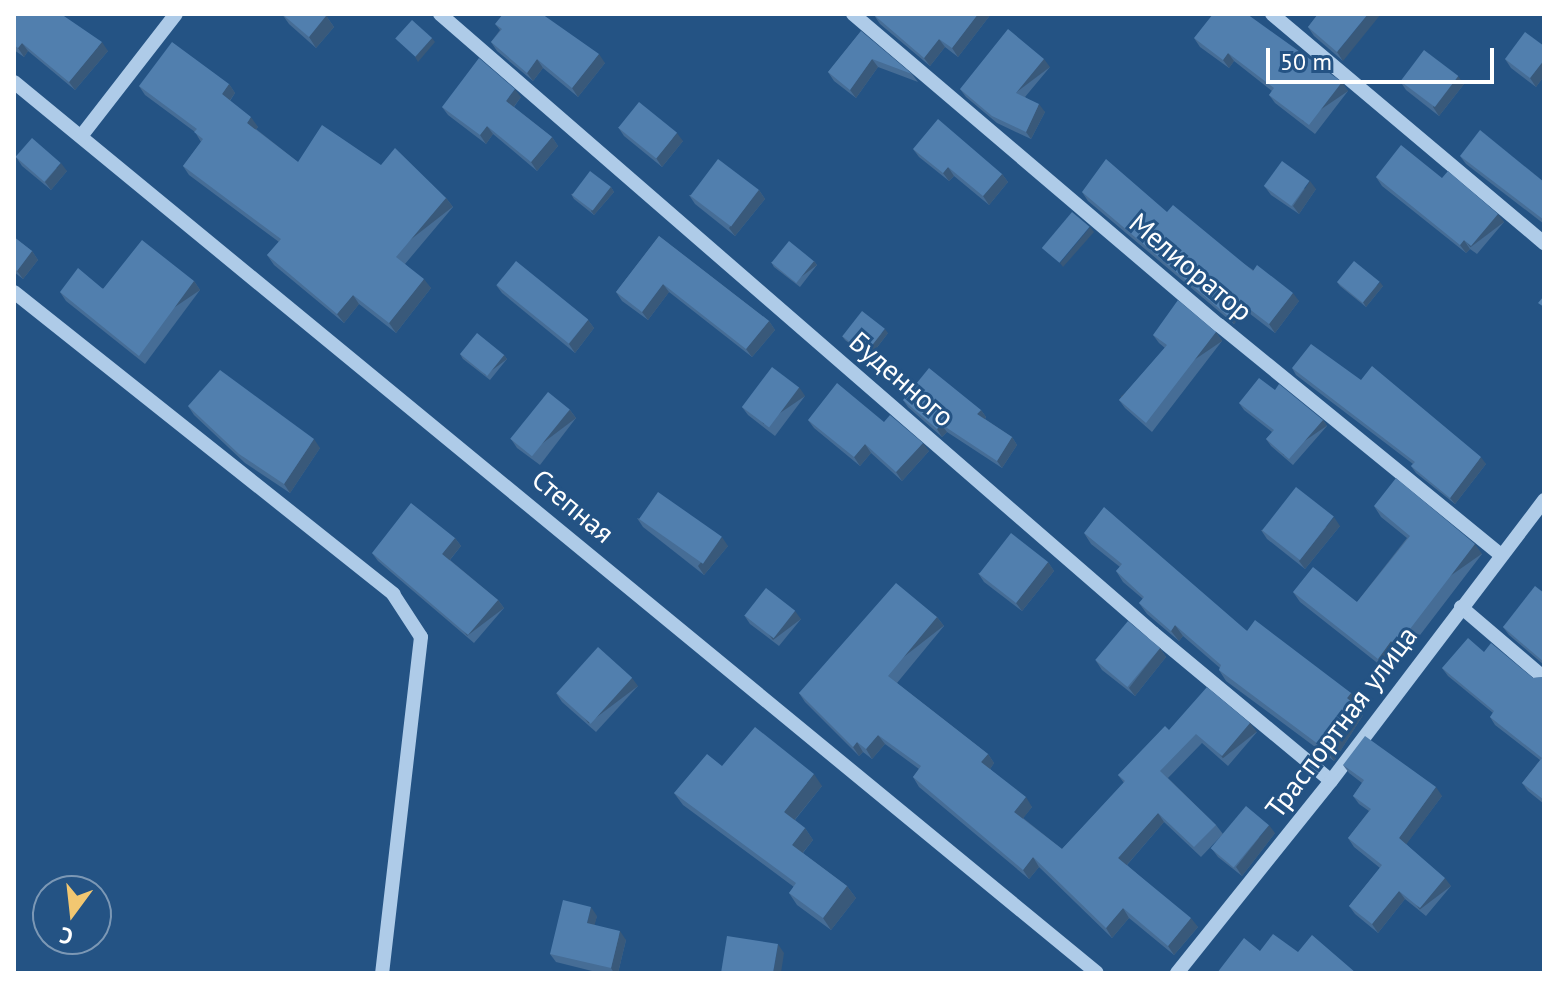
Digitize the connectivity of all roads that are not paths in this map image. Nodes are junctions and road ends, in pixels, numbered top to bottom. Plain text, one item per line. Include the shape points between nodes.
1 (176, 14) edge
2 (440, 14) edge
3 (853, 14) edge
4 (1272, 14) edge
5 (14, 82) edge
6 (82, 135) junction
7 (1544, 243) edge
8 (14, 292) edge
9 (1544, 500) edge
10 (1501, 555) junction
11 (1461, 607) junction
12 (1544, 678) edge
13 (1331, 781) junction
14 (382, 973) edge
15 (1097, 973) edge
16 (1177, 973) edge

1 - 6 street
2 - 13 street, Буденного
3 - 10 street, Мелиоратор via 1219,325
4 - 7 street
5 - 6 street, Степная
6 - 15 street, Степная
8 - 14 street via 393,594 421,637
9 - 10 street, Траспортная улица
10 - 11 street, Траспортная улица
11 - 12 street
11 - 13 street, Траспортная улица
13 - 16 street, Траспортная улица

